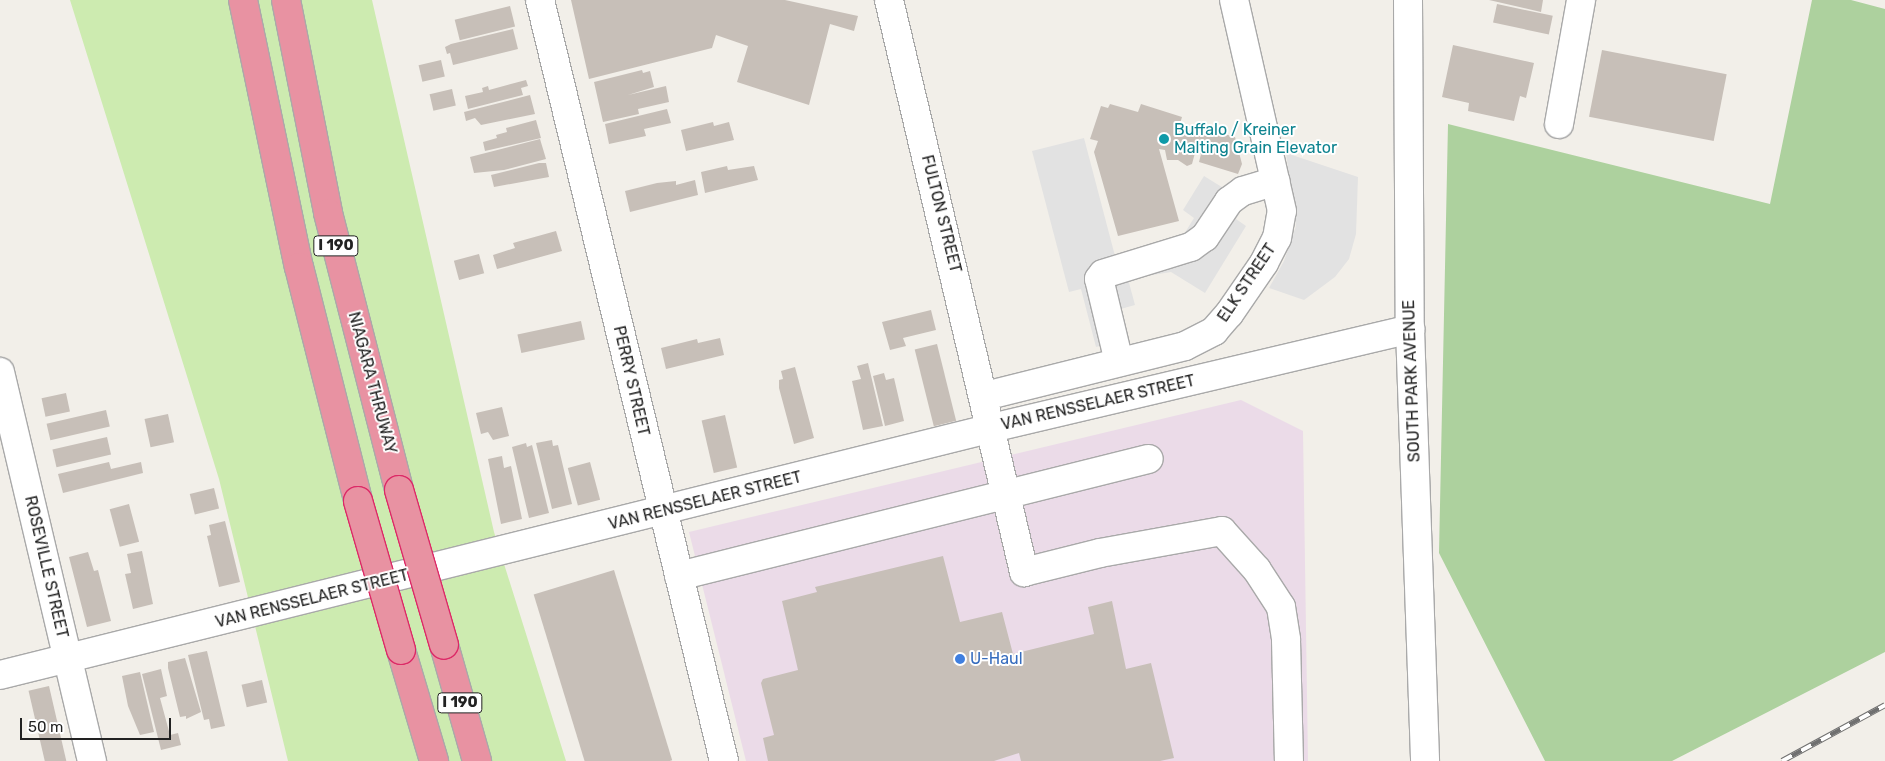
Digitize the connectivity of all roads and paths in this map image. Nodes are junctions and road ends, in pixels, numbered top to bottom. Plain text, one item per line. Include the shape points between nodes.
1 (244, 0) edge
2 (286, 0) edge
3 (540, 0) edge
4 (889, 0) edge
5 (1234, 0) edge
6 (1401, 0) edge
7 (1408, 0) edge
8 (1581, 0) edge
9 (1407, 28) junction
10 (1559, 124) dead end
11 (1276, 181) junction
12 (1410, 329) junction
13 (1118, 362) junction
14 (0, 372) edge
15 (985, 396) junction
16 (992, 428) junction
17 (1149, 459) dead end
18 (1007, 495) junction
19 (663, 512) junction
20 (679, 576) junction
21 (68, 660) junction
22 (0, 675) edge
23 (92, 761) edge
24 (434, 761) edge
25 (477, 761) edge
26 (724, 761) edge
27 (1289, 761) edge
28 (1425, 761) edge

1 - 24 highway, I 190, bridge via 299,267 358,501
2 - 25 highway, NIAGARA THRUWAY / I 190, bridge via 328,213 399,490
3 - 19 street, PERRY STREET
4 - 15 street, FULTON STREET
5 - 11 street, ELK STREET
6 - 9 street
7 - 9 street, SOUTH PARK AVENUE
8 - 10 street
9 - 12 street, SOUTH PARK AVENUE
11 - 13 street, ELK STREET via 1282,211 1277,238 1264,264 1230,314 1214,331 1185,346
11 - 13 street via 1243,191 1229,201 1205,237 1191,247 1103,274 1099,279
12 - 16 street, VAN RENSSELAER STREET
12 - 28 street, SOUTH PARK AVENUE
13 - 15 street, ELK STREET
14 - 21 street, ROSEVILLE STREET
15 - 16 street, FULTON STREET
16 - 18 street, FULTON STREET
16 - 19 street, VAN RENSSELAER STREET
17 - 18 street
18 - 20 street
18 - 27 street, FULTON STREET via 1024,572 1100,553 1222,531 1258,570 1281,607 1286,640
19 - 20 street, PERRY STREET
19 - 21 street, VAN RENSSELAER STREET
20 - 26 street, PERRY STREET
21 - 22 street, VAN RENSSELAER STREET
21 - 23 street, ROSEVILLE STREET

